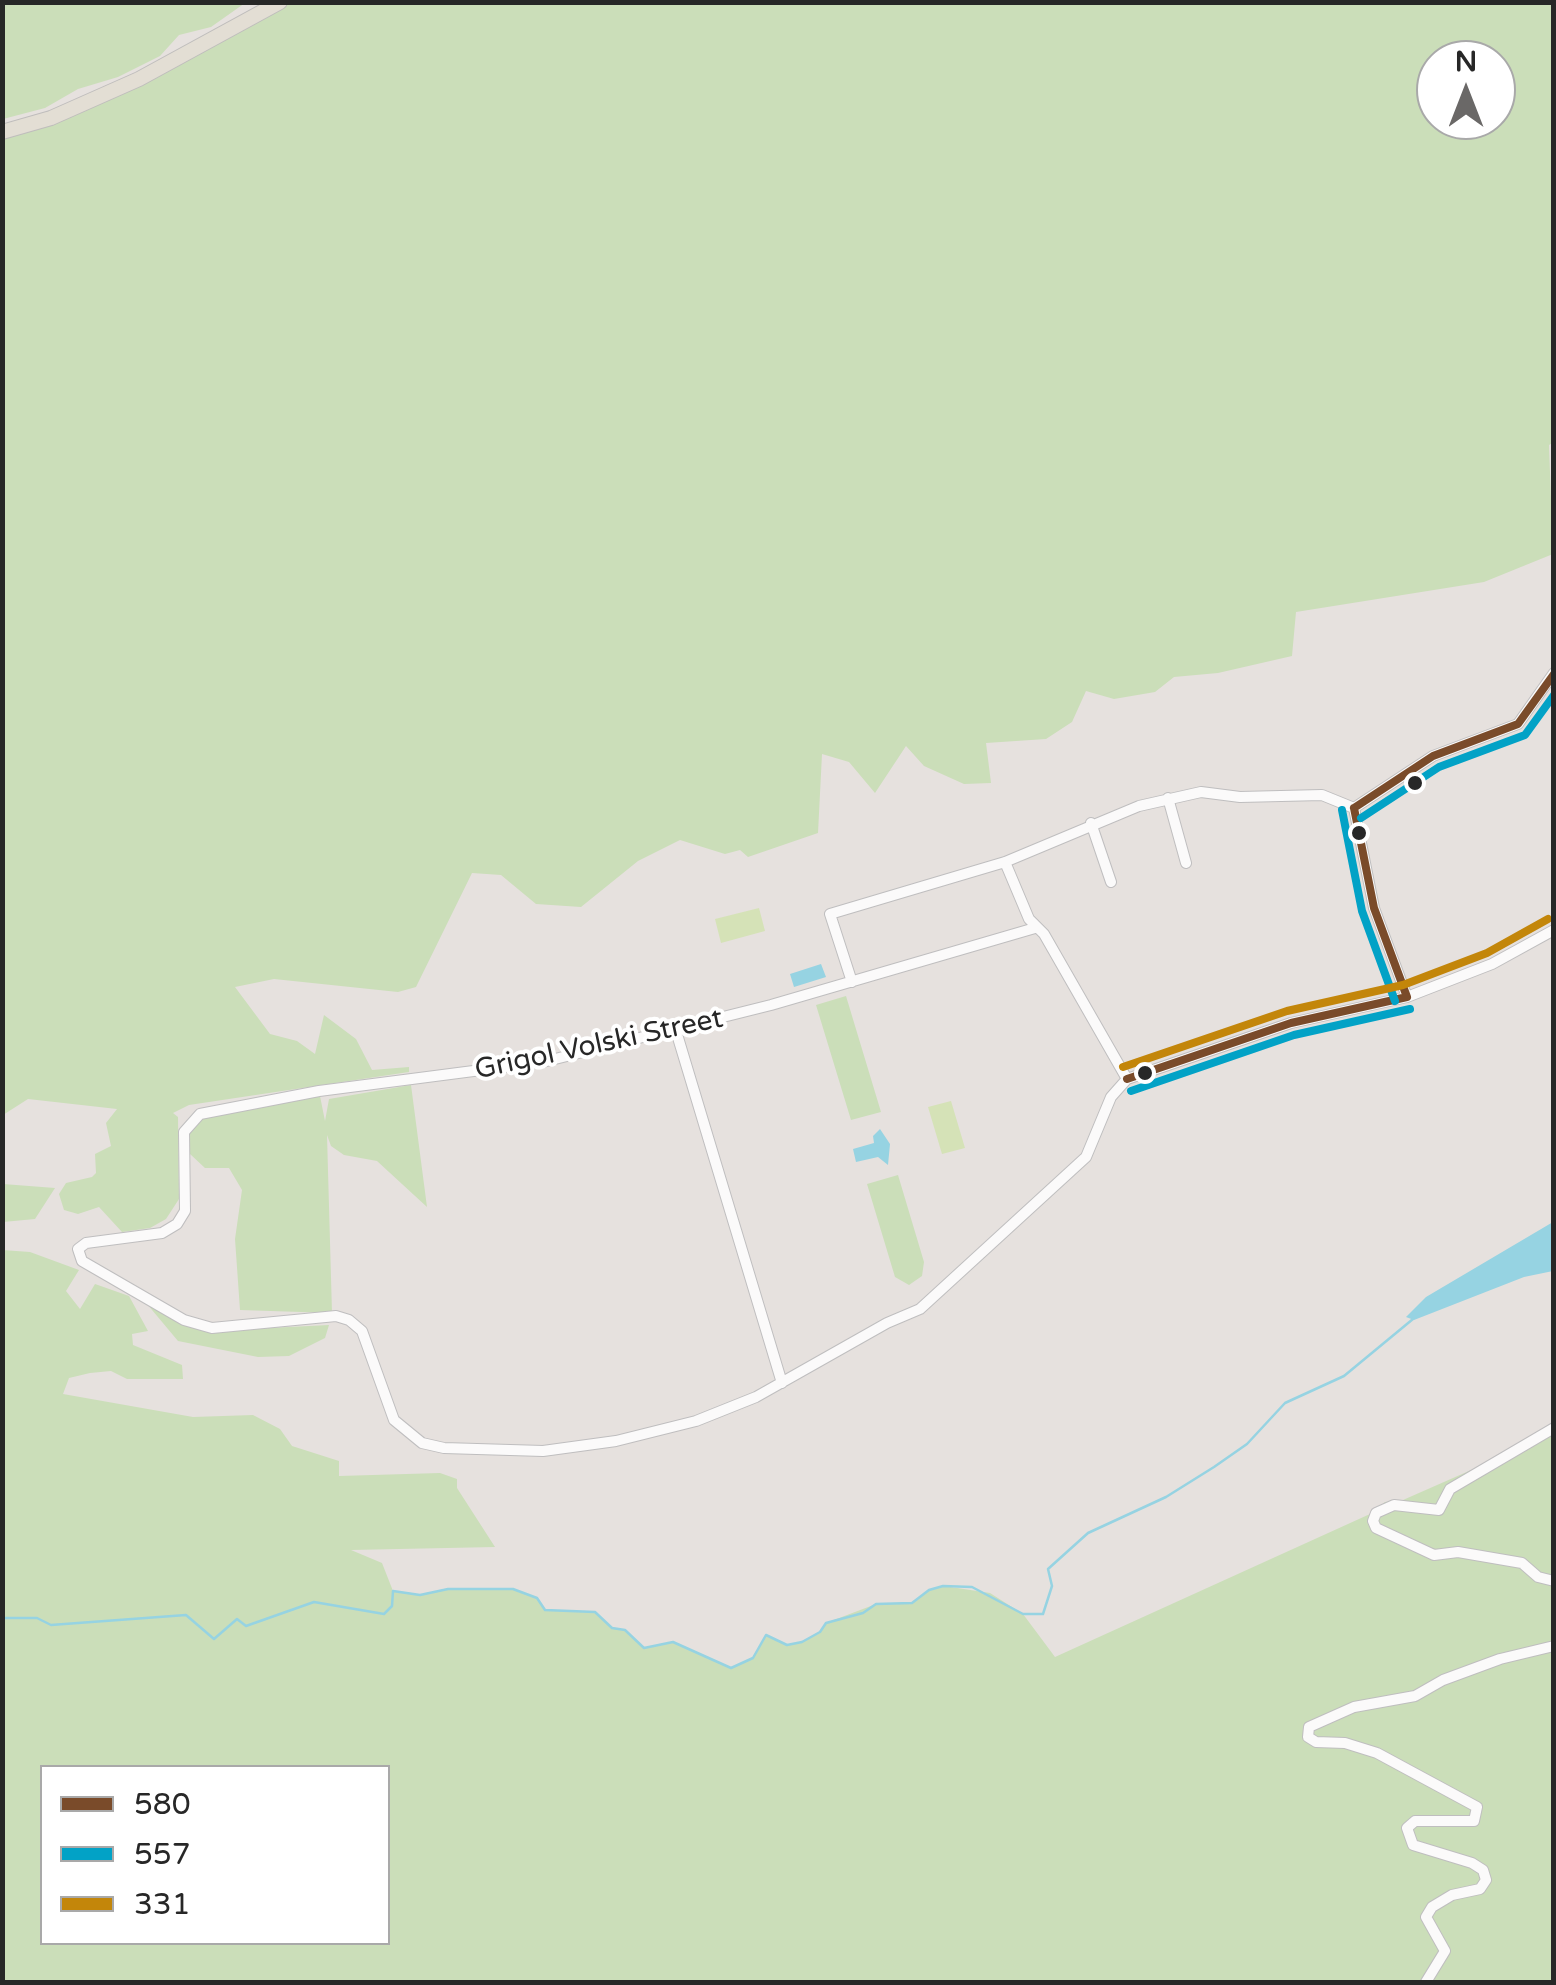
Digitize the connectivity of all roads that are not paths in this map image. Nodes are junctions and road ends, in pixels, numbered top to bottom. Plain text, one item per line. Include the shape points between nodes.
1 (280, 2) edge
2 (2, 132) edge
3 (1554, 673) edge
4 (1168, 798) junction
5 (1354, 808) junction
6 (1090, 823) junction
7 (1006, 862) junction
8 (1186, 863) dead end
9 (1112, 882) dead end
10 (1035, 928) junction
11 (1554, 930) edge
12 (852, 982) junction
13 (1407, 997) junction
14 (676, 1031) junction
15 (1127, 1079) junction
16 (782, 1383) junction
17 (1554, 1428) edge
18 (1554, 1581) edge
19 (1554, 1646) edge
20 (1426, 1982) edge

1 - 2 main road via 139,79
3 - 5 street via 1518,724 1432,756
4 - 5 street via 1202,792 1322,795
4 - 6 street
4 - 8 street
5 - 13 street via 1374,908
6 - 7 street
6 - 9 street
7 - 10 street
7 - 12 street via 830,914
10 - 12 street, Grigol Volski Street
10 - 15 street
11 - 13 street via 1492,964
12 - 14 street, Grigol Volski Street
13 - 15 street via 1291,1022
14 - 16 street
14 - 16 street, Grigol Volski Street via 543,1062 200,1114 184,1132 186,1211 178,1224 78,1249 82,1261 184,1320 212,1328 350,1320 362,1331 394,1420 422,1443 444,1448 542,1451 616,1441 696,1422
15 - 16 street via 1111,1097 1086,1157 920,1309
17 - 18 street via 1450,1488 1438,1510 1394,1505 1373,1521 1434,1555 1458,1552 1522,1564
19 - 20 street via 1500,1659 1415,1696 1354,1706 1308,1727 1316,1742 1378,1753 1477,1807 1474,1821 1415,1821 1407,1828 1413,1845 1472,1863 1486,1880 1480,1889 1452,1895 1426,1918 1445,1951

